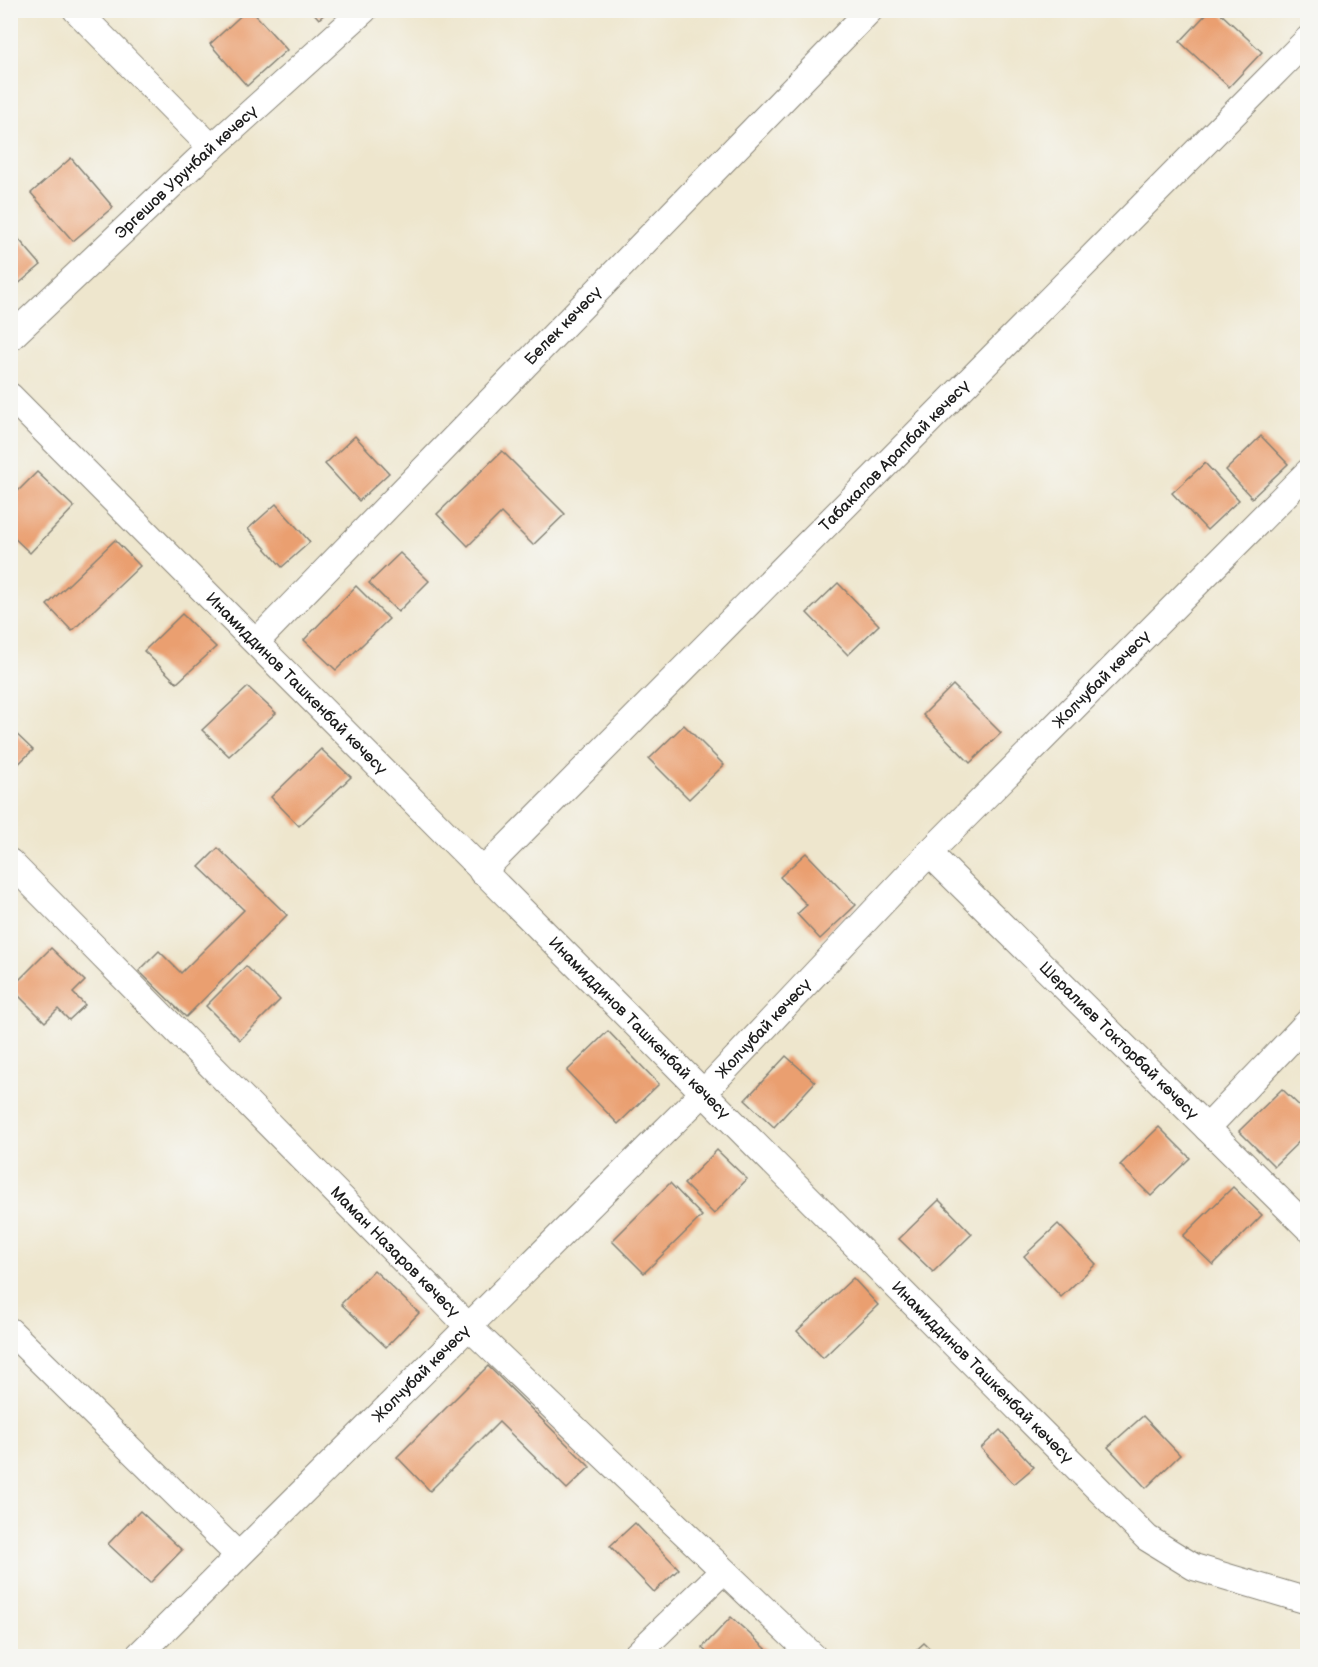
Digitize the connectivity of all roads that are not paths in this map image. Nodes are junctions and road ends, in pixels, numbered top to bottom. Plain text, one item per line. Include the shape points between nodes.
1 (76, 10) edge
2 (364, 10) edge
3 (870, 10) edge
4 (1308, 39) edge
5 (212, 148) junction
6 (10, 338) edge
7 (10, 396) edge
8 (1308, 472) edge
9 (256, 642) junction
10 (929, 853) junction
11 (10, 862) edge
12 (482, 872) junction
13 (1308, 1022) edge
14 (704, 1092) junction
15 (1207, 1128) junction
16 (1308, 1228) edge
17 (469, 1327) junction
18 (10, 1330) edge
19 (238, 1555) junction
20 (723, 1571) junction
21 (1308, 1601) edge
22 (138, 1656) edge
23 (635, 1656) edge
24 (813, 1656) edge

1 - 5 street
2 - 5 street, Эргешов Урунбай көчөсү
3 - 9 street, Белек көчөсү
4 - 12 street, Табакалов Арапбай көчөсү
5 - 6 street, Эргешов Урунбай көчөсү
7 - 9 street, Инамиддинов Ташкенбай көчөсү
8 - 10 street, Жолчубай көчөсү
9 - 12 street, Инамиддинов Ташкенбай көчөсү
10 - 14 street, Жолчубай көчөсү
10 - 15 street, Шералиев Токторбай көчөсү
11 - 17 street, Маман Назаров көчөсү
12 - 14 street, Инамиддинов Ташкенбай көчөсү
13 - 15 street
14 - 17 street, Жолчубай көчөсү
14 - 21 street, Инамиддинов Ташкенбай көчөсү via 1147,1538 1194,1567
15 - 16 street, Шералиев Токторбай көчөсү
17 - 19 street, Жолчубай көчөсү
17 - 20 street, Маман Назаров көчөсү
18 - 19 street
19 - 22 street, Жолчубай көчөсү
20 - 23 street
20 - 24 street, Маман Назаров көчөсү

